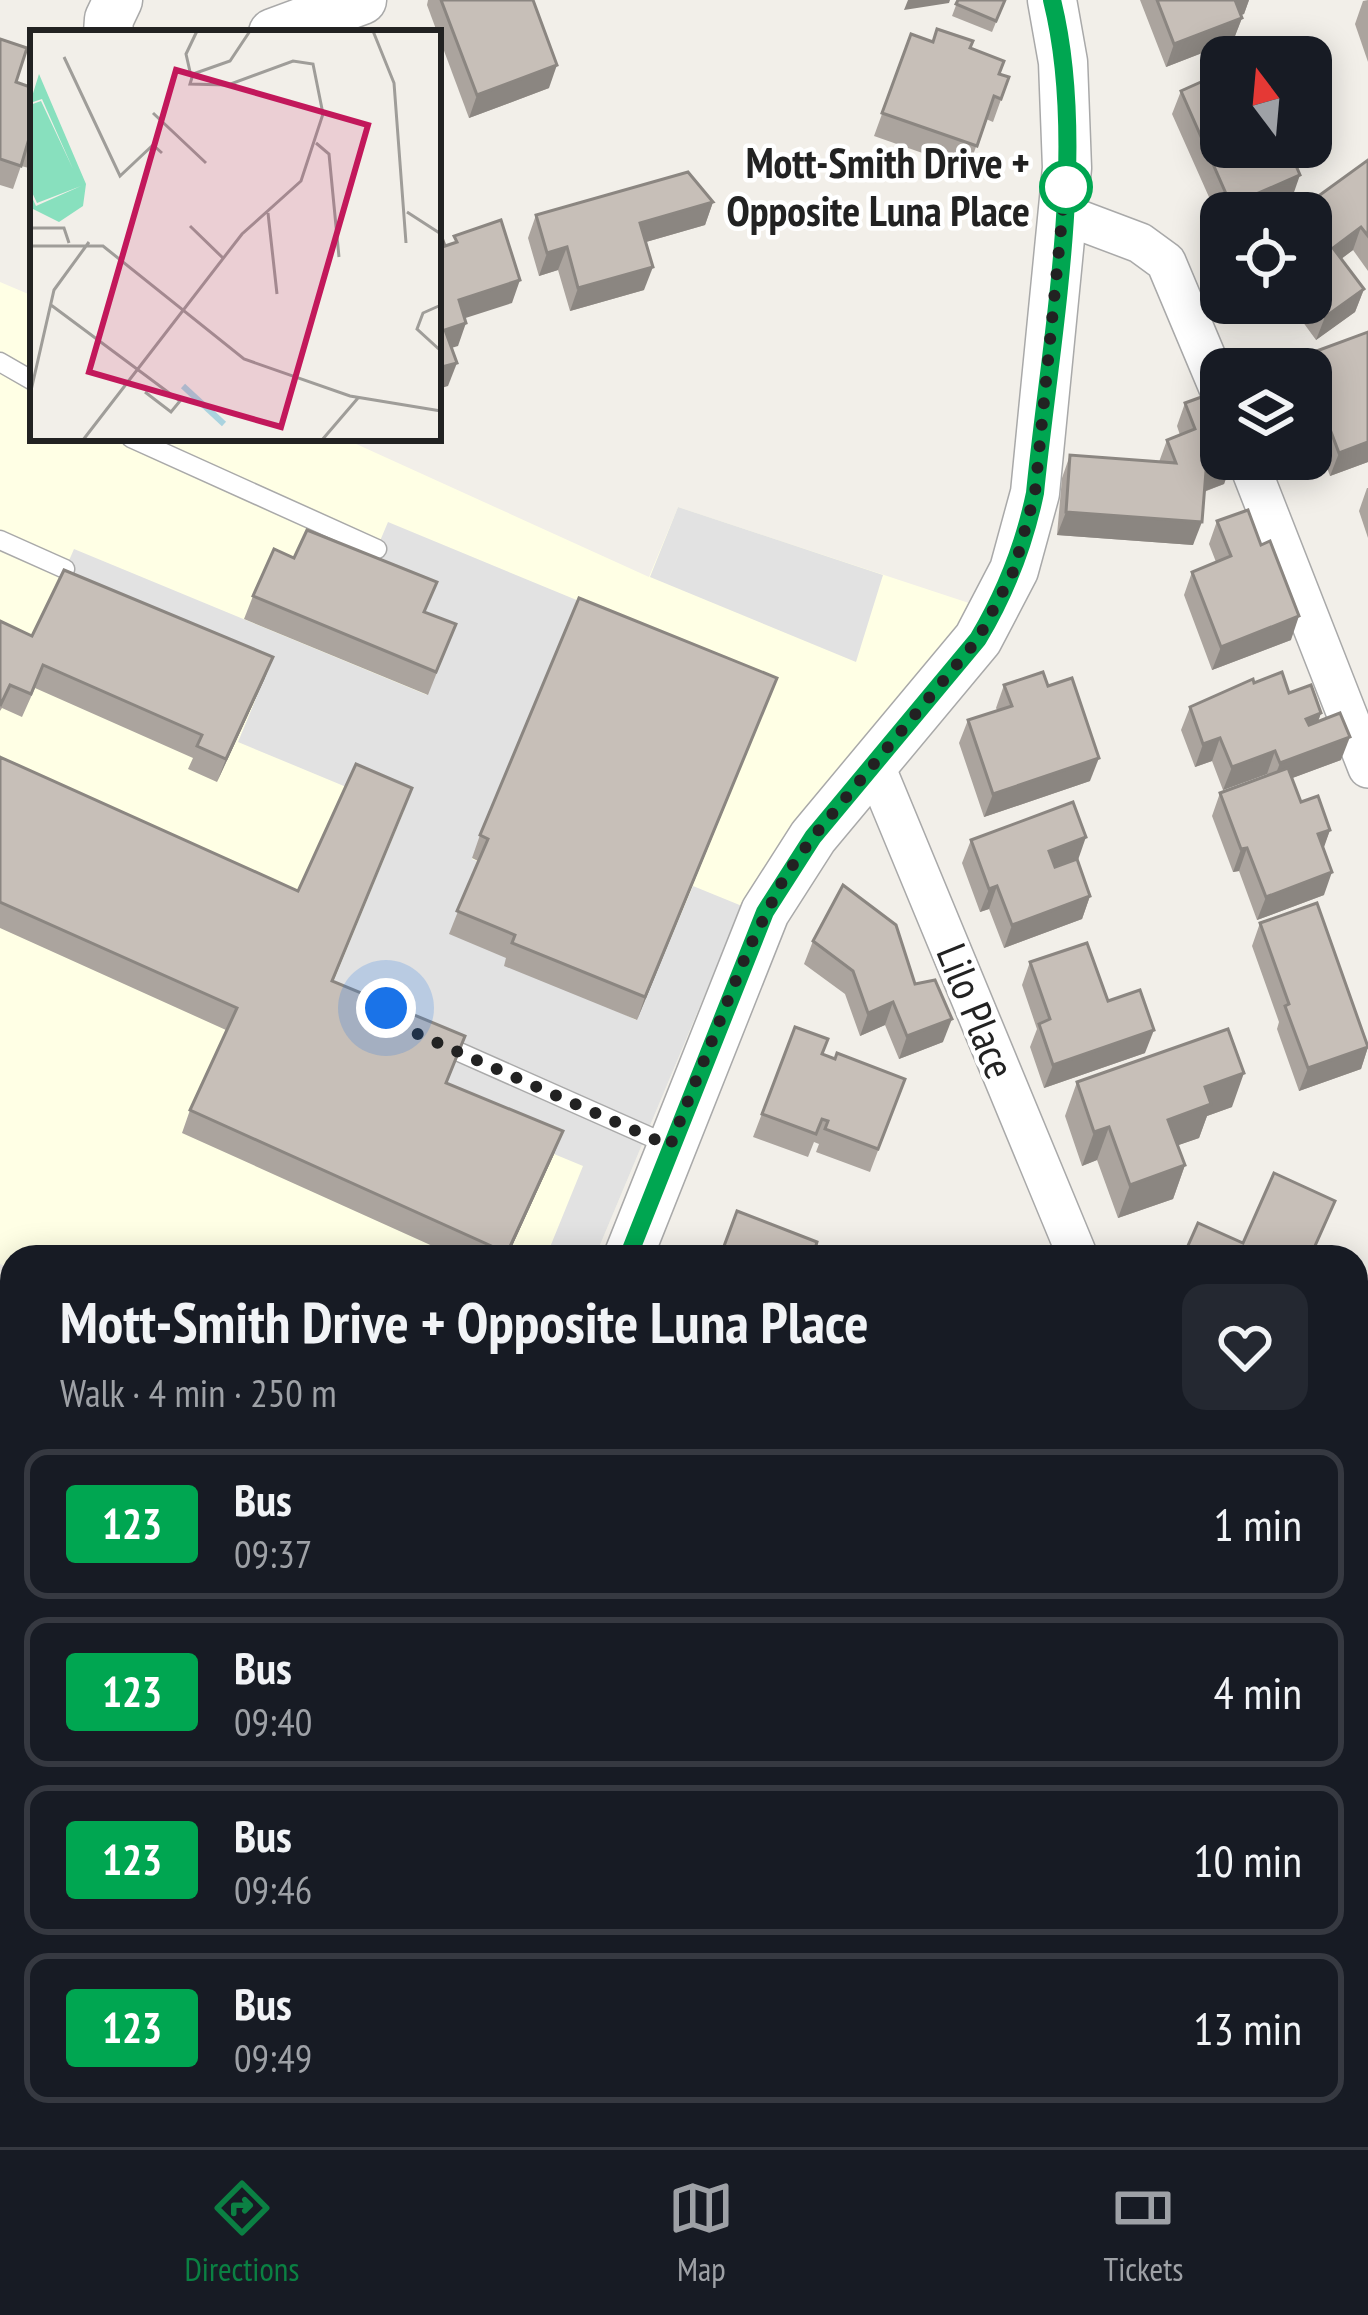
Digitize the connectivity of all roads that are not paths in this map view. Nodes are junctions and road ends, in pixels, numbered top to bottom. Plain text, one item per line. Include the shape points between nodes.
1 (362, 0) edge
2 (1052, 0) edge
3 (281, 30) edge
4 (1063, 214) junction
5 (1202, 348) edge
6 (0, 362) edge
7 (30, 379) edge
8 (138, 441) edge
9 (1255, 480) edge
10 (0, 540) edge
11 (377, 549) dead end
12 (65, 569) edge
13 (874, 764) junction
14 (1368, 768) edge
15 (416, 1033) edge
16 (670, 1146) junction
17 (633, 1245) edge
18 (1073, 1245) edge

1 - 3 street
2 - 4 street via 1067,115
4 - 5 street via 1140,243 1166,262
4 - 13 street via 1035,493 1021,551 978,639
6 - 7 lane
8 - 11 lane
9 - 14 street
10 - 12 lane
13 - 16 street via 765,912
13 - 18 street, Lilo Place
15 - 16 lane
16 - 17 street

